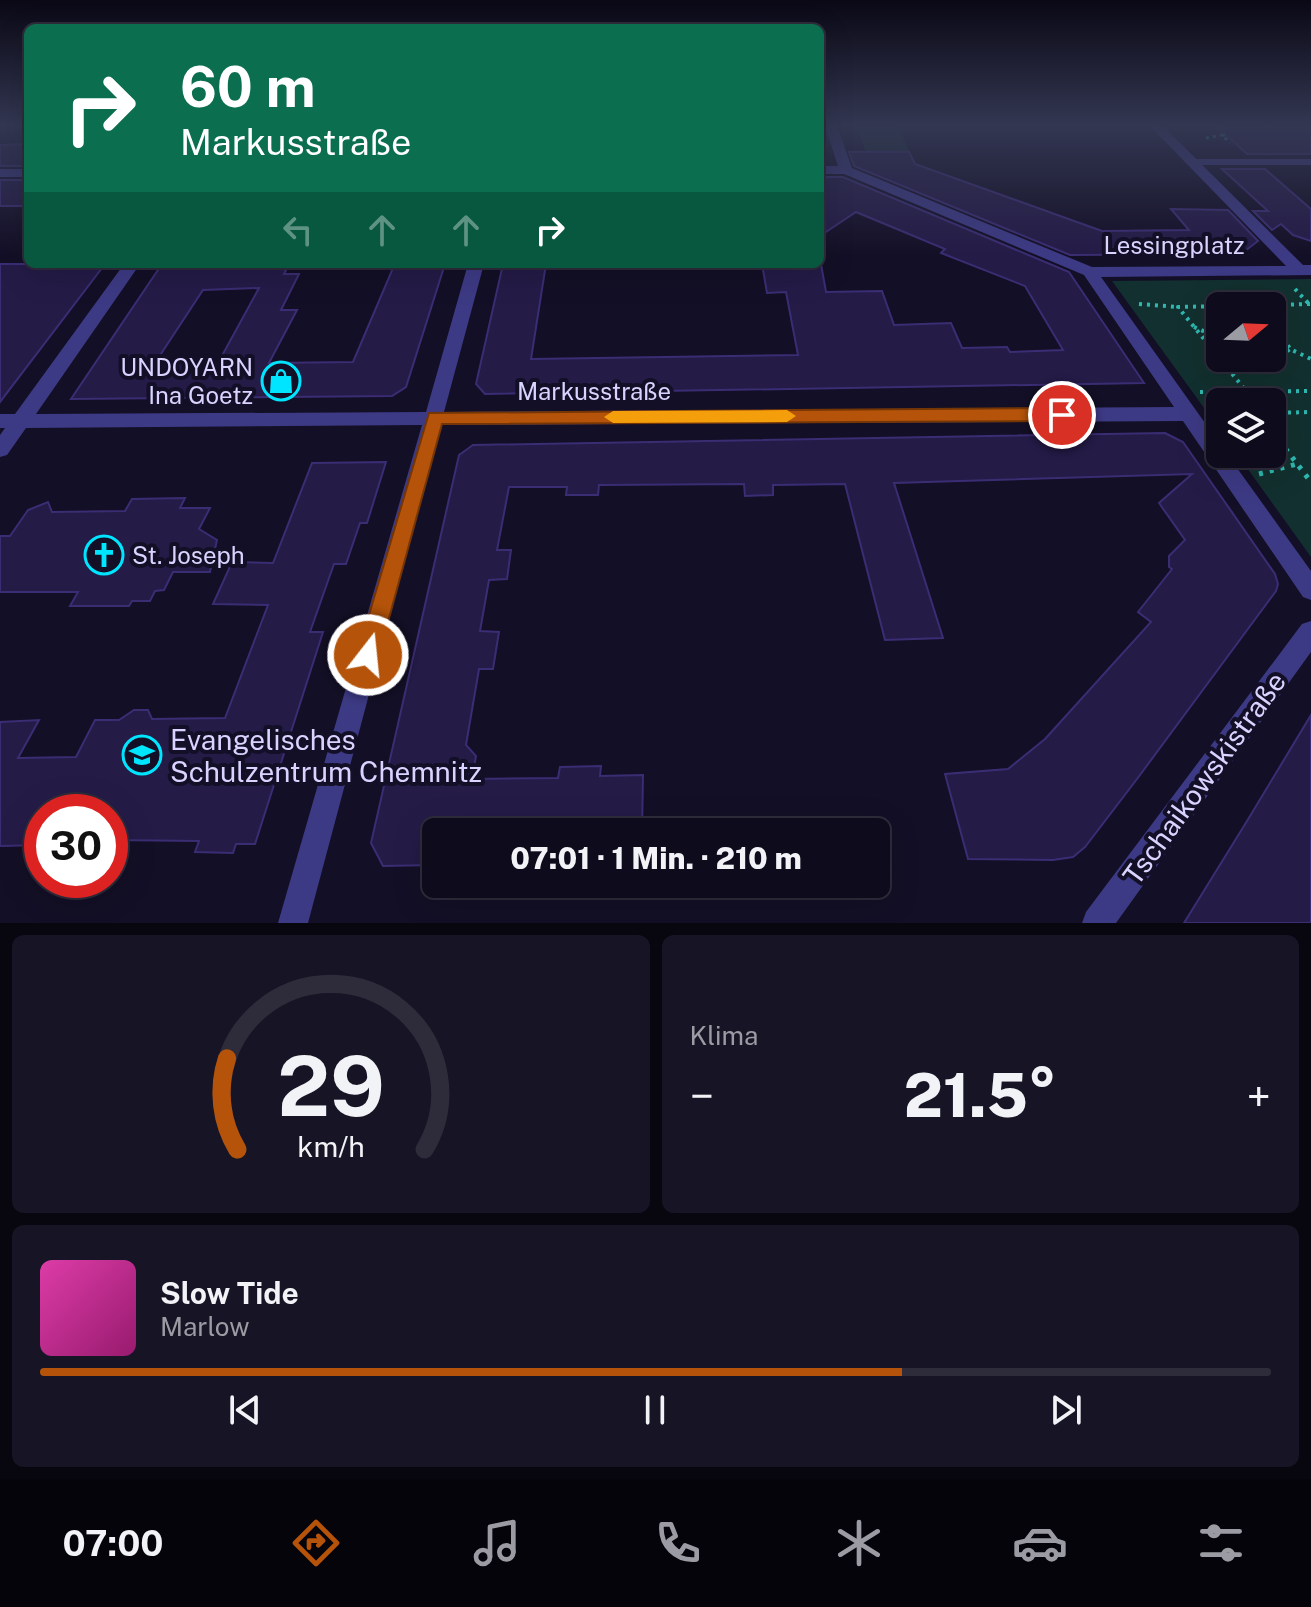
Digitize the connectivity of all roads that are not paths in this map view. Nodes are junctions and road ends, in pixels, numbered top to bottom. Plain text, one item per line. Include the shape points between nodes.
1 (1199, 169) edge
2 (824, 170) edge
3 (846, 170) joint
4 (0, 173) edge
5 (24, 173) edge
6 (129, 268) edge
7 (475, 268) edge
8 (1305, 270) edge
9 (1090, 272) junction
10 (1188, 414) junction
11 (435, 417) junction
12 (0, 421) edge
13 (21, 421) junction
14 (0, 450) edge
15 (1311, 590) edge
16 (1311, 632) edge
17 (293, 923) edge
18 (1097, 923) edge

1 - 8 street
2 - 3 street
3 - 9 street
4 - 5 street
6 - 13 street
7 - 11 street
8 - 9 street, Lessingplatz
9 - 10 street, Lessingplatz
10 - 11 street, Markusstraße
10 - 15 street, Lessingplatz
11 - 13 street, Markusstraße
11 - 17 street
12 - 13 street, Markusstraße
13 - 14 street
16 - 18 street, Tschaikowskistraße

